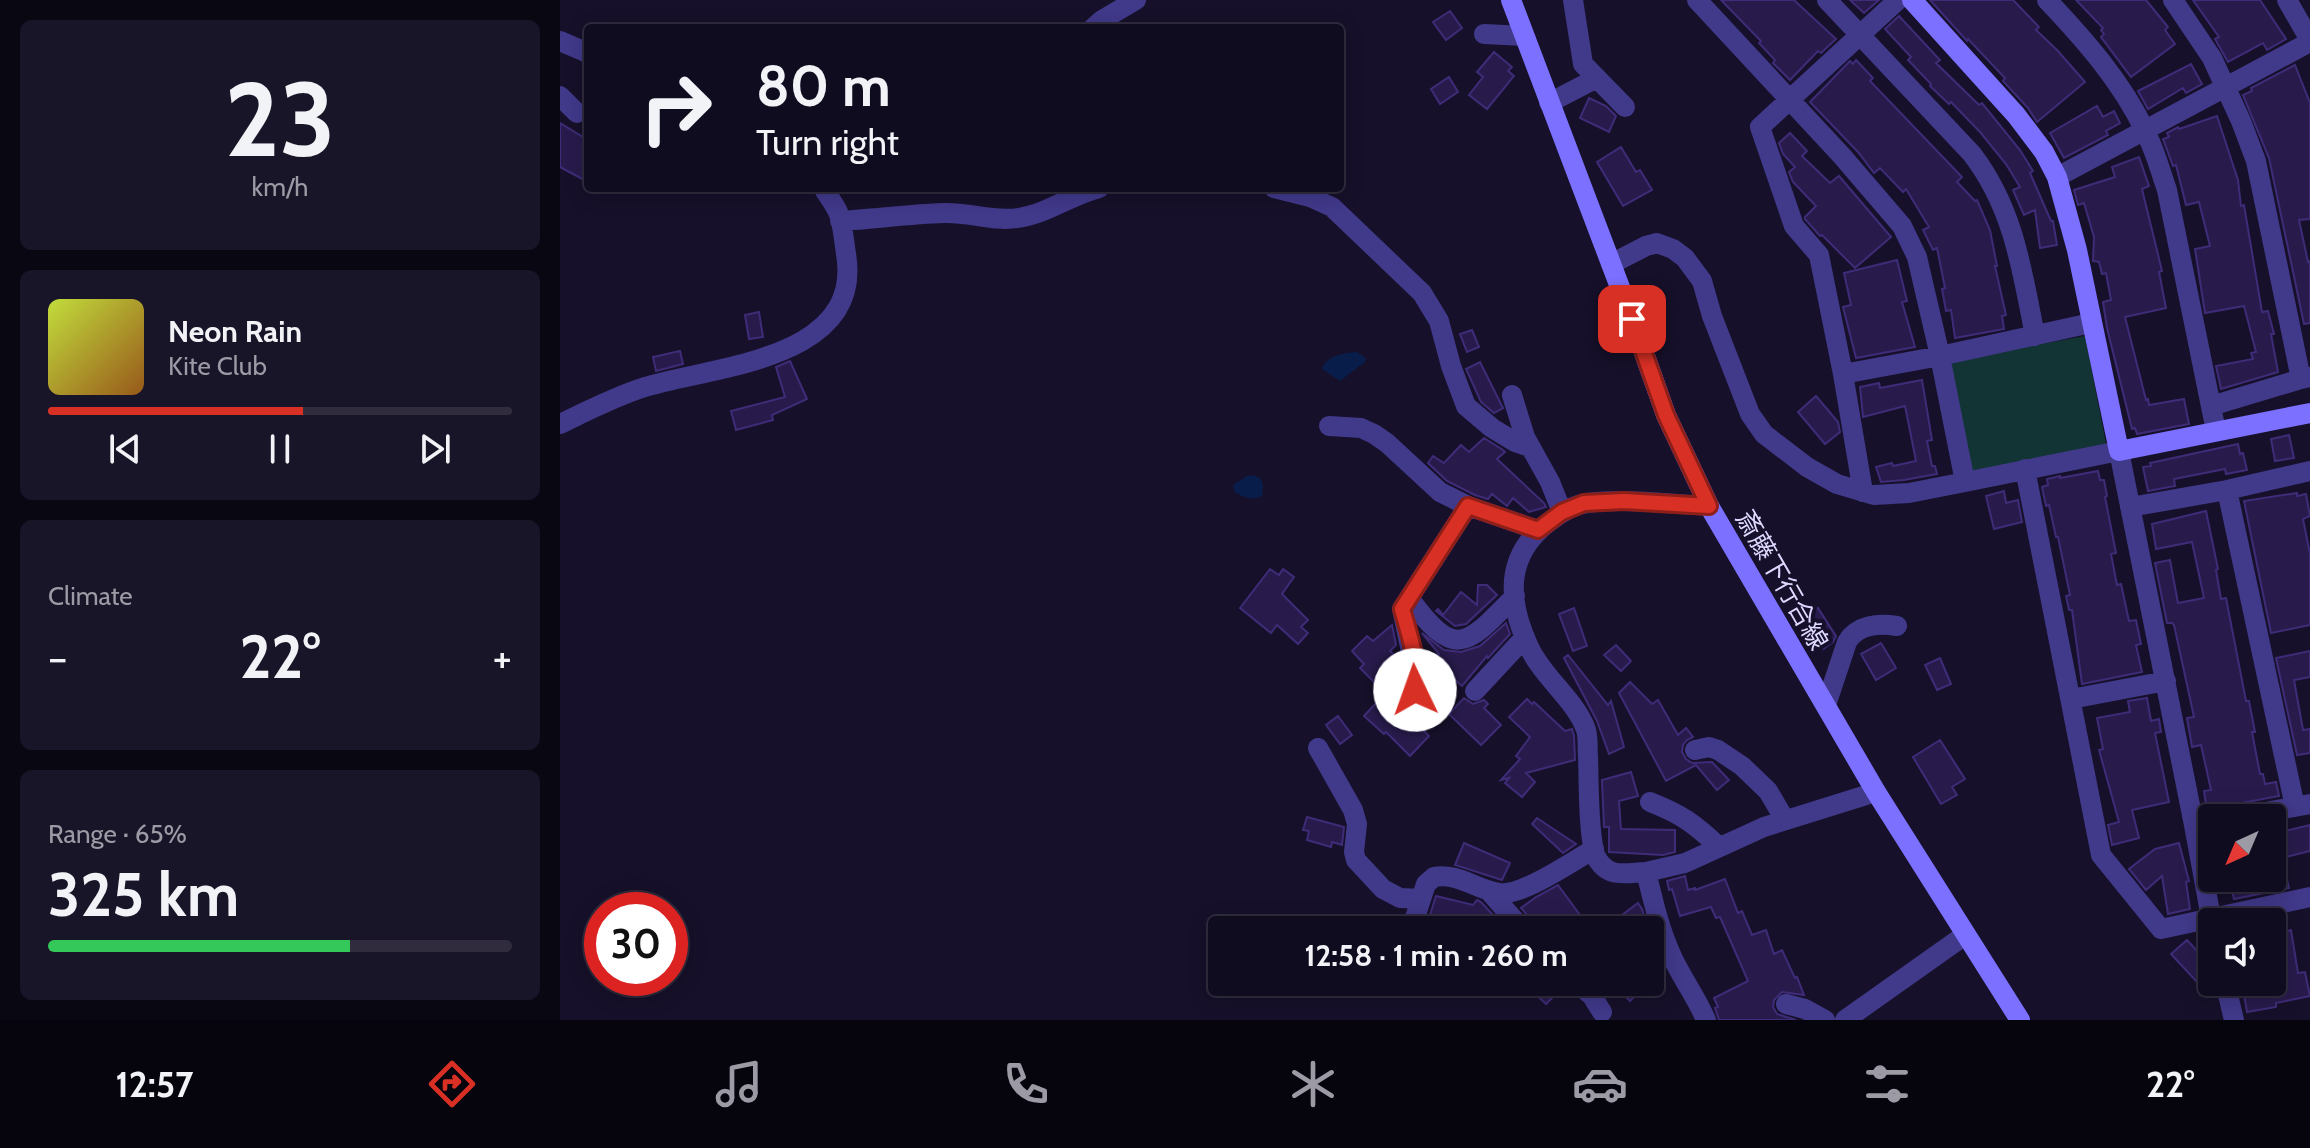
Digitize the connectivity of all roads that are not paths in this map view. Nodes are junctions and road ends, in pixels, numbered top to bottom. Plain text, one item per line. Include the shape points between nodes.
1 (1136, 0) edge
2 (1511, 0) edge
3 (1573, 0) edge
4 (1697, 0) edge
5 (1827, 0) edge
6 (1898, 0) edge
7 (1912, 0) edge
8 (2047, 0) edge
9 (2173, 0) edge
10 (2287, 0) edge
11 (1098, 24) edge
12 (1484, 34) dead end
13 (1859, 34) junction
14 (1524, 36) junction
15 (560, 41) edge
16 (2310, 41) edge
17 (584, 51) edge
18 (1597, 78) junction
19 (2227, 87) junction
20 (560, 96) edge
21 (1789, 98) junction
22 (1549, 103) junction
23 (1625, 107) dead end
24 (577, 113) dead end
25 (2145, 131) junction
26 (2057, 177) junction
27 (826, 192) edge
28 (1090, 192) edge
29 (1290, 192) edge
30 (840, 221) junction
31 (1611, 264) junction
32 (2091, 323) junction
33 (2035, 336) junction
34 (1940, 356) junction
35 (1843, 374) junction
36 (2306, 378) edge
37 (1512, 395) dead end
38 (2211, 406) junction
39 (2310, 414) edge
40 (560, 424) edge
41 (1329, 426) dead end
42 (2216, 431) junction
43 (1530, 447) junction
44 (2119, 451) junction
45 (2025, 469) junction
46 (2310, 471) edge
47 (1965, 482) junction
48 (2227, 490) junction
49 (1863, 492) junction
50 (1468, 506) junction
51 (1709, 506) junction
52 (2130, 507) junction
53 (1562, 512) junction
54 (1538, 530) junction
55 (1515, 596) junction
56 (1409, 598) junction
57 (1897, 626) dead end
58 (1525, 637) junction
59 (2166, 681) junction
60 (1475, 691) dead end
61 (2071, 699) junction
62 (1406, 703) dead end
63 (1826, 705) junction
64 (1318, 748) dead end
65 (1695, 750) dead end
66 (1876, 792) junction
67 (1650, 802) dead end
68 (2198, 804) edge
69 (2302, 805) edge
70 (1785, 820) junction
71 (1719, 847) junction
72 (1594, 849) junction
73 (1646, 872) junction
74 (1489, 891) junction
75 (1421, 899) junction
76 (2309, 900) edge
77 (2270, 908) edge
78 (1416, 916) edge
79 (1511, 916) edge
80 (1653, 916) edge
81 (2198, 922) edge
82 (1965, 935) junction
83 (1664, 945) edge
84 (1689, 985) junction
85 (1592, 996) edge
86 (2228, 996) edge
87 (1786, 1004) dead end
88 (1602, 1012) dead end
89 (1692, 1020) edge
90 (1706, 1020) edge
91 (1825, 1020) edge
92 (1845, 1020) edge
93 (2020, 1020) edge
94 (2234, 1020) edge

1 - 11 street
2 - 14 main road, 斎藤下行合線
3 - 18 street via 1583,64
4 - 21 street
5 - 13 street
6 - 13 street
7 - 26 main road via 2016,115
8 - 25 street via 2109,72
9 - 19 street
10 - 16 street
12 - 14 street
13 - 21 street
13 - 33 street via 1972,154 1997,191 2012,229
14 - 22 main road, 斎藤下行合線
15 - 17 street
16 - 19 street
18 - 22 street
18 - 23 street
19 - 25 street
19 - 36 street via 2256,161
20 - 24 street
21 - 34 street via 1902,226 1917,257
21 - 35 street via 1760,127 1794,226 1819,255
22 - 31 main road, 斎藤下行合線
25 - 26 street
25 - 38 street via 2167,190
26 - 32 main road
27 - 30 street
28 - 30 street via 1020,218 945,213
29 - 43 street via 1332,207 1422,293 1439,321 1466,406 1492,428
30 - 40 street via 847,289 839,310 809,336 756,361 643,387
31 - 49 street via 1657,243 1685,258 1702,281 1750,414 1764,434 1807,467
31 - 51 main road, 斎藤下行合線 via 1666,415
32 - 33 street
32 - 44 main road
33 - 34 street
34 - 35 street
34 - 47 street
35 - 49 street
36 - 38 street
37 - 43 street
38 - 42 street
39 - 42 main road
41 - 50 street via 1374,434 1440,492
42 - 44 main road
43 - 53 street
44 - 45 street
44 - 52 street
45 - 47 street
45 - 61 street
46 - 48 street
47 - 49 street via 1893,495
48 - 52 street
48 - 69 street
50 - 54 street
50 - 56 street
51 - 53 street via 1624,501 1584,503
51 - 63 main road, 斎藤下行合線
52 - 59 street
53 - 54 street
54 - 55 street via 1516,561
55 - 56 street via 1482,630 1459,640 1427,622
55 - 58 street
56 - 62 street via 1402,609 1417,680
57 - 63 street via 1879,623 1852,634
58 - 60 street
58 - 72 street via 1586,728
59 - 61 street
59 - 68 street
61 - 81 street via 2101,855 2161,929
63 - 66 main road, 斎藤下行合線
64 - 75 street via 1353,810 1356,860 1383,889 1400,898
65 - 70 street via 1718,750 1742,766 1768,791
66 - 70 street
66 - 82 main road, 斎藤下行合線
67 - 71 street via 1678,813
70 - 71 street
71 - 73 street via 1685,863
72 - 73 street via 1608,871
72 - 74 street via 1517,891
73 - 80 street
74 - 75 street via 1439,876 1426,884
74 - 79 street
75 - 78 street
76 - 77 street
82 - 92 street
82 - 93 main road, 斎藤下行合線
83 - 84 street
84 - 89 street
84 - 90 street
85 - 88 street
86 - 94 street
87 - 91 street

